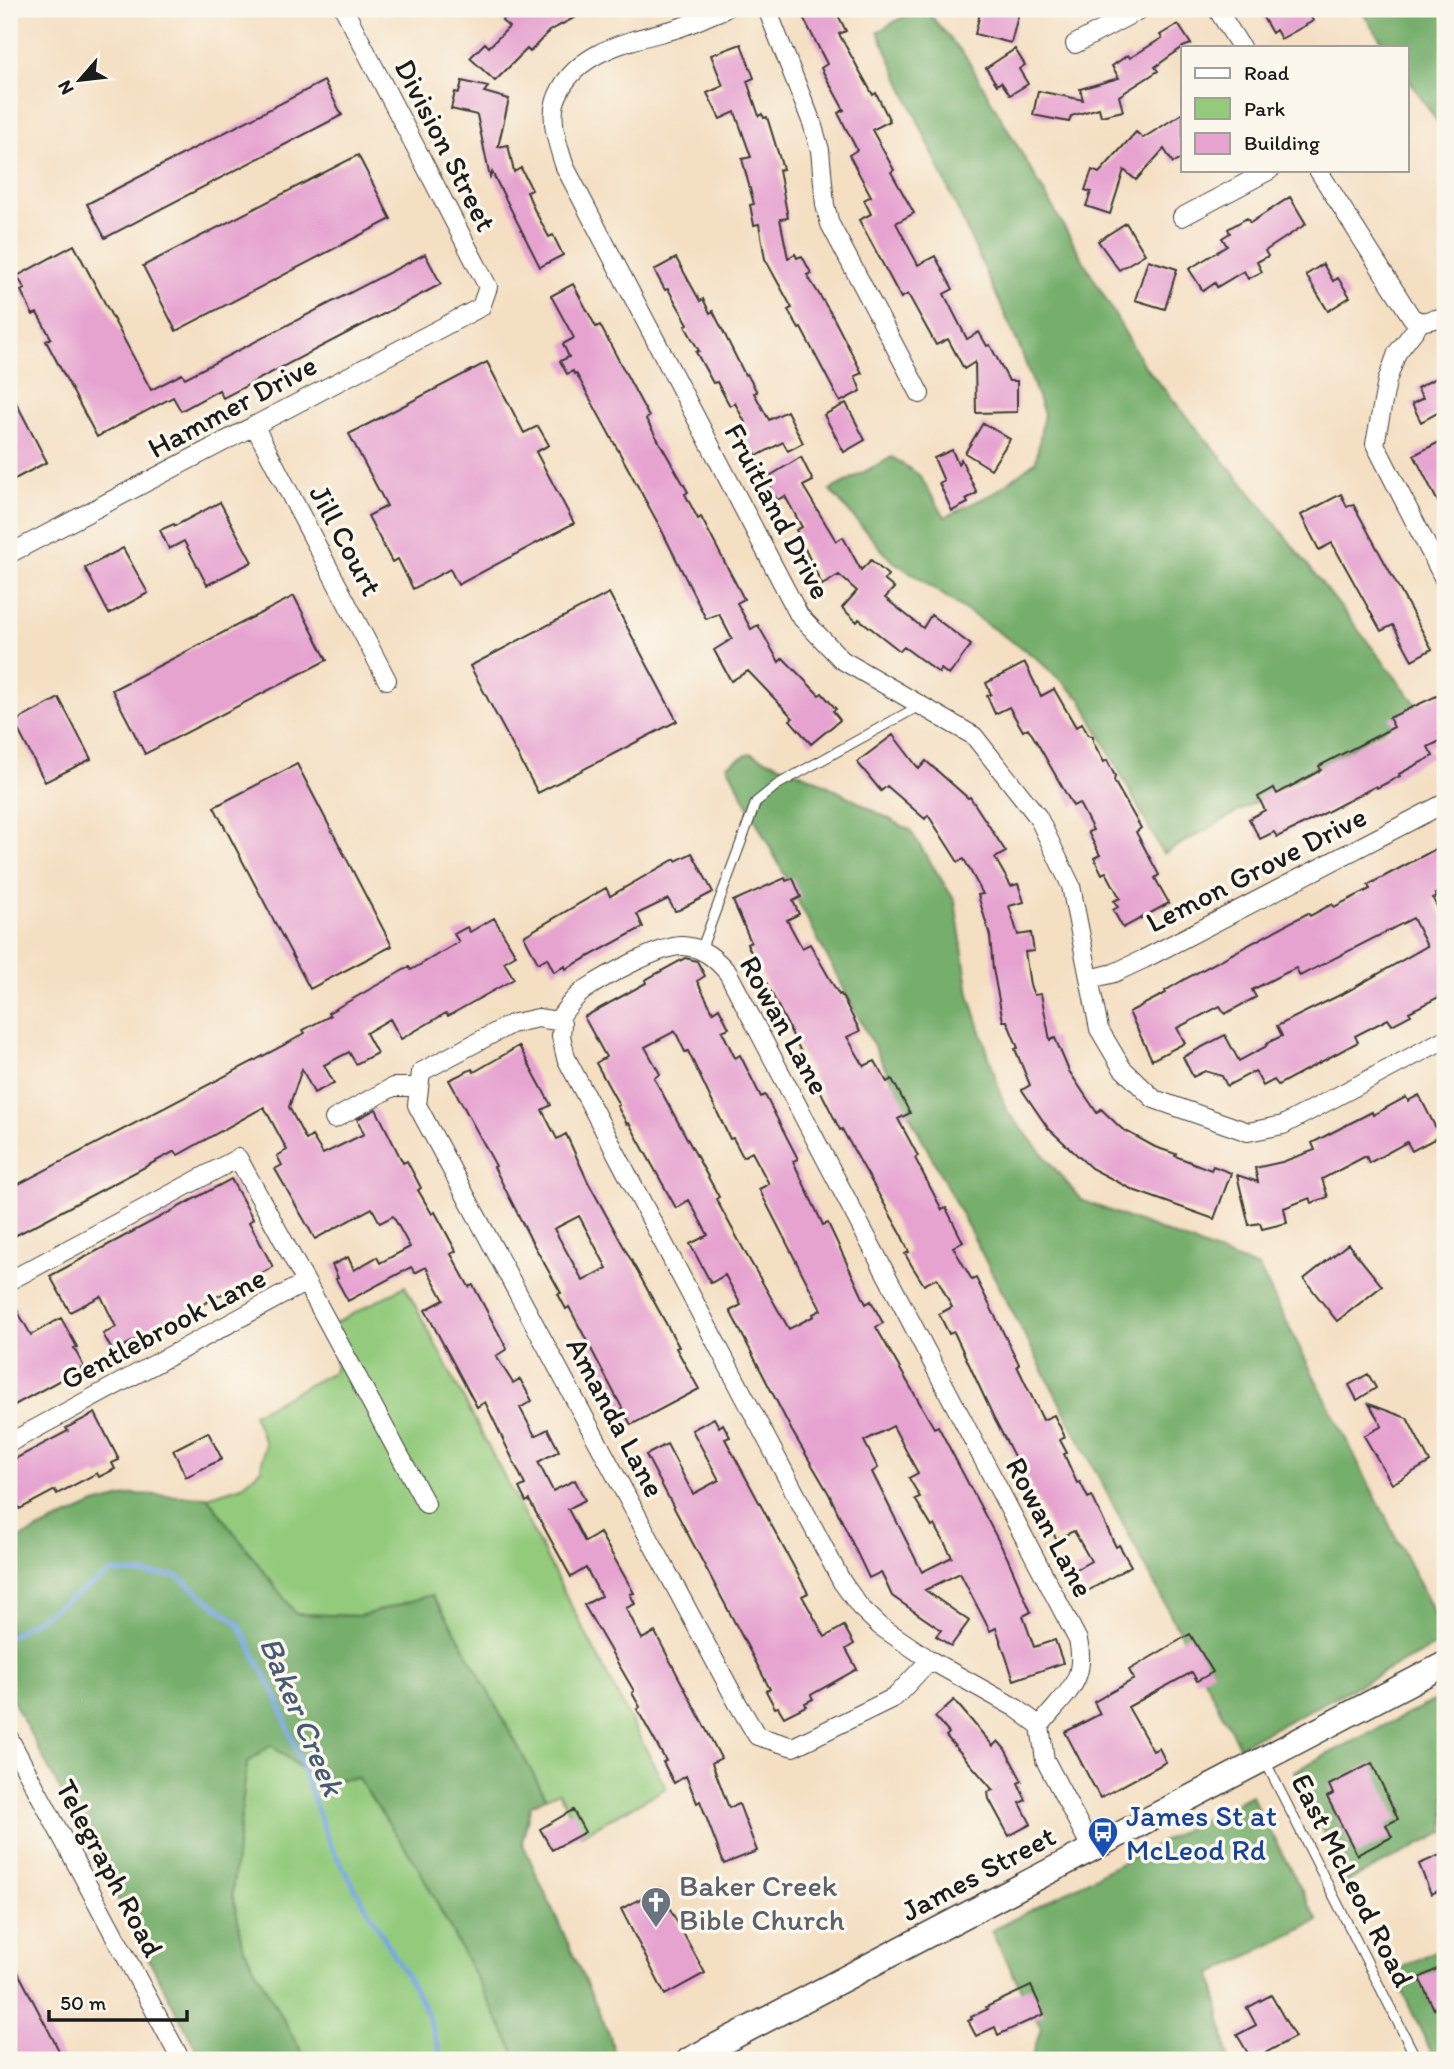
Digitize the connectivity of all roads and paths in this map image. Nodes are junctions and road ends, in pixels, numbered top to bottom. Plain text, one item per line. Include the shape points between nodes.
1 (344, 9) edge
2 (725, 9) edge
3 (767, 9) edge
4 (1141, 9) edge
5 (1217, 9) edge
6 (1075, 44) dead end
7 (1240, 46) edge
8 (1266, 172) edge
9 (1319, 172) edge
10 (1182, 217) dead end
11 (481, 307) joint
12 (1445, 317) edge
13 (1421, 322) junction
14 (920, 394) dead end
15 (254, 425) junction
16 (9, 554) edge
17 (1445, 581) edge
18 (387, 680) dead end
19 (921, 705) junction
20 (1445, 803) edge
21 (701, 950) junction
22 (1090, 979) junction
23 (557, 1021) junction
24 (1445, 1039) edge
25 (419, 1087) junction
26 (334, 1119) dead end
27 (9, 1281) edge
28 (306, 1282) junction
29 (9, 1443) edge
30 (426, 1504) dead end
31 (930, 1660) junction
32 (1445, 1664) edge
33 (1040, 1726) junction
34 (9, 1738) edge
35 (1264, 1759) junction
36 (1092, 1849) junction
37 (177, 2059) edge
38 (689, 2060) edge
39 (1417, 2060) edge

1 - 11 street, Division Street via 488,287
2 - 19 street, Fruitland Drive via 603,50 584,63 555,105 556,136 565,167 799,615 842,660
3 - 14 street via 820,150 830,224
4 - 6 street
5 - 7 street
8 - 10 street
9 - 13 street via 1407,313
11 - 15 street, Hammer Drive
12 - 13 street
13 - 17 street via 1397,353 1374,443
15 - 16 street, Hammer Drive
15 - 18 street, Jill Court
19 - 21 lane via 777,785 756,802
19 - 22 street, Fruitland Drive via 974,736 1038,817 1071,886
20 - 22 street, Lemon Grove Drive via 1144,959
21 - 23 street, Rowan Lane via 684,946 655,952 586,989
21 - 33 street, Rowan Lane via 728,973 1078,1640 1082,1653 1078,1679
22 - 24 street, Fruitland Drive via 1099,1029 1122,1068 1146,1092 1154,1099 1248,1132 1283,1125
23 - 25 street via 538,1018 511,1024 421,1072
23 - 31 street via 562,1024 566,1058 842,1582 880,1626
25 - 26 street via 394,1087
25 - 31 street, Amanda Lane via 417,1105 757,1736 793,1747 895,1698
27 - 28 street, Gentlebrook Lane via 237,1158
28 - 29 street, Gentlebrook Lane
28 - 30 street, Gentlebrook Lane
31 - 33 street
32 - 35 main road, James Street
33 - 36 street via 1045,1760
34 - 37 street, Telegraph Road
35 - 36 main road, James Street
35 - 39 lane, East McLeod Road
36 - 38 main road, James Street

